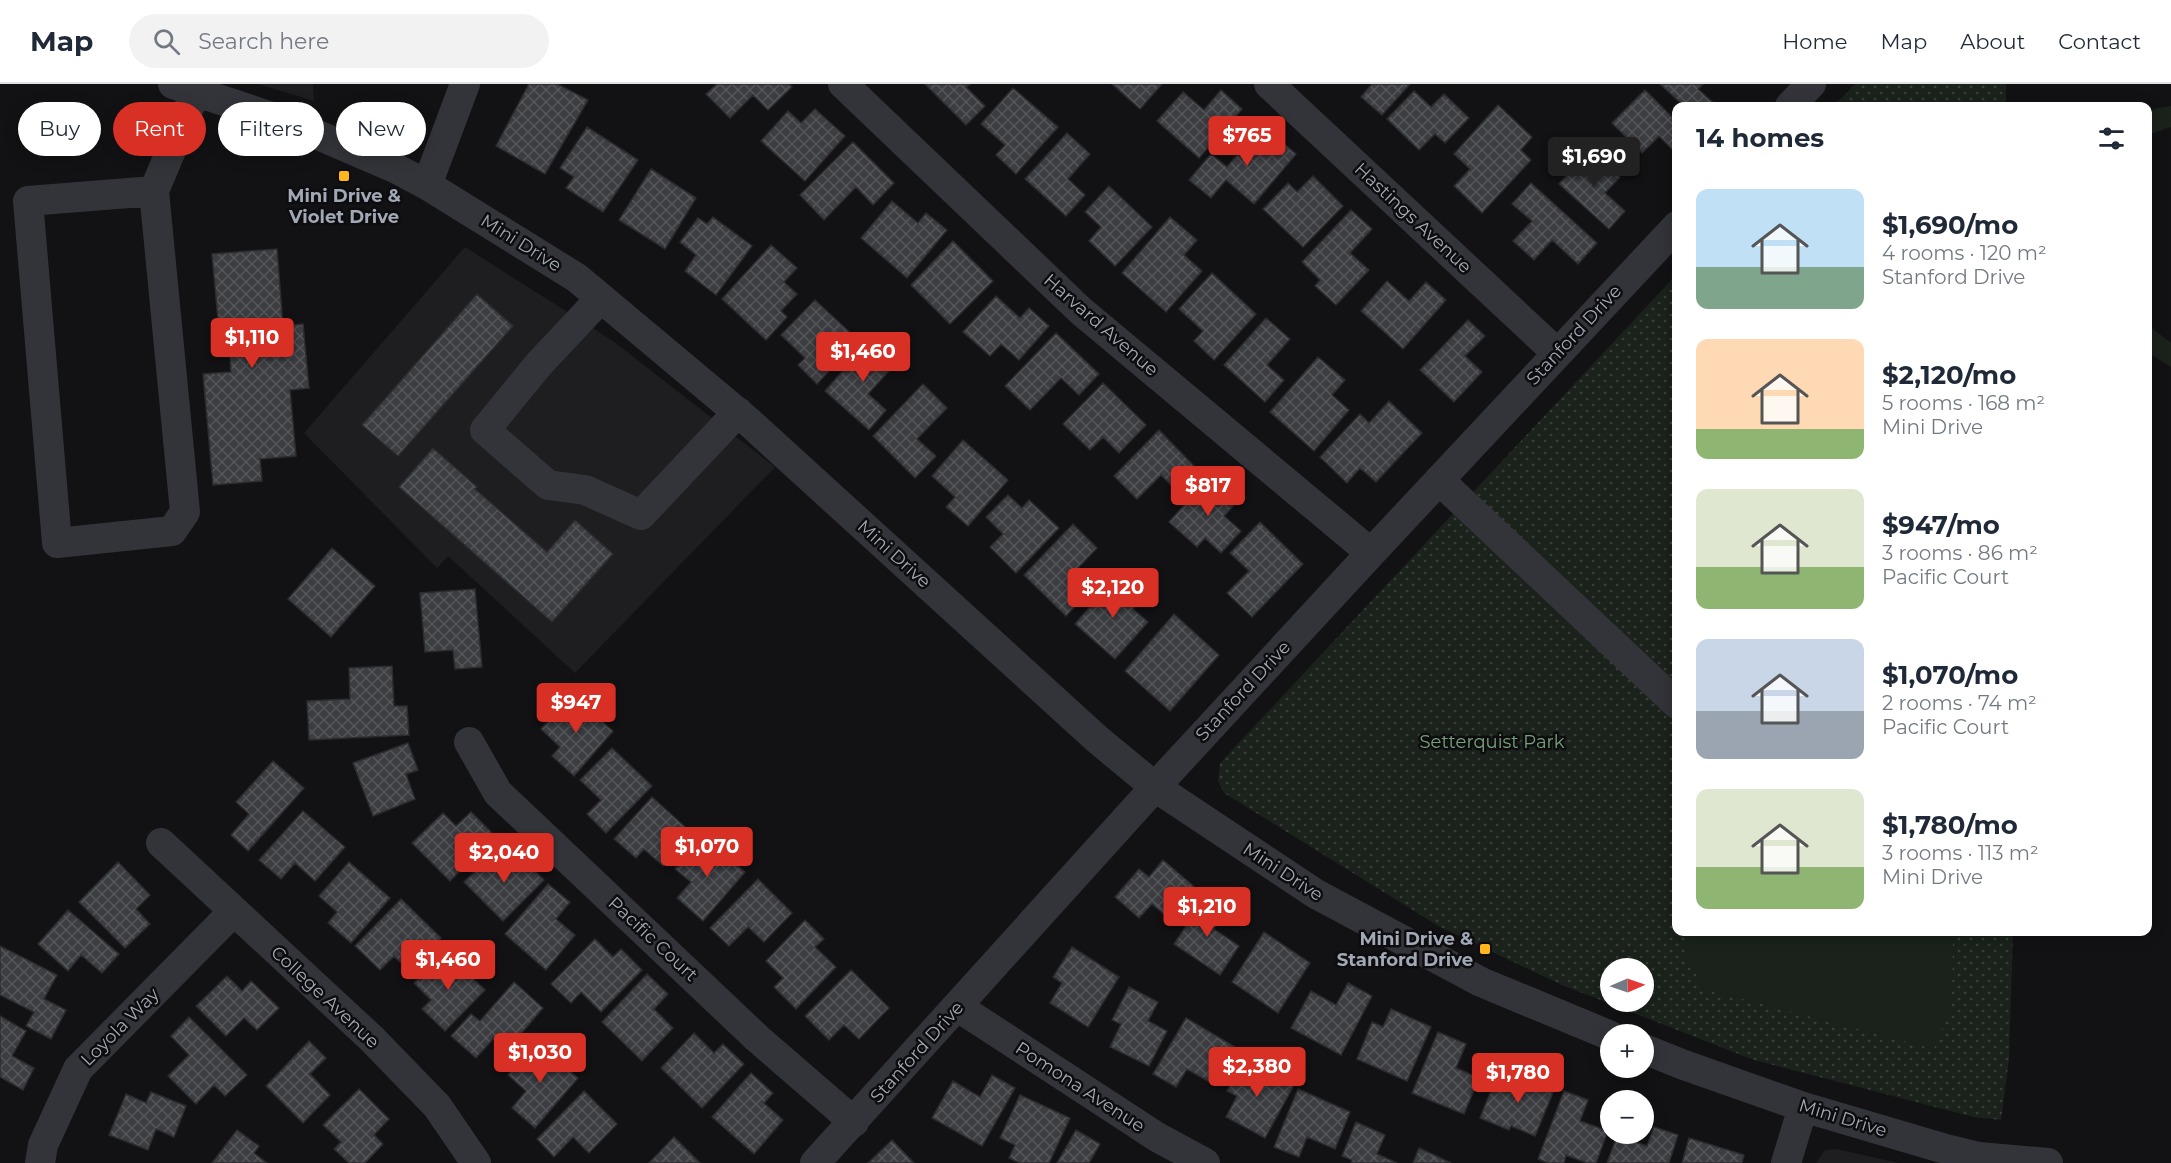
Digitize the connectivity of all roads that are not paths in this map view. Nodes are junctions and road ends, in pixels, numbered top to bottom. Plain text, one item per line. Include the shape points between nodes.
1 (465, 84) edge
2 (843, 84) edge
3 (1269, 84) edge
4 (1811, 84) edge
5 (188, 86) edge
6 (1794, 102) edge
7 (427, 185) junction
8 (154, 190) junction
9 (1672, 231) edge
10 (601, 298) junction
11 (1557, 353) junction
12 (738, 412) junction
13 (1439, 480) junction
14 (1371, 553) junction
15 (1672, 699) edge
16 (469, 742) dead end
17 (1155, 787) junction
18 (161, 843) dead end
19 (233, 912) junction
20 (958, 1007) junction
21 (1600, 1031) edge
22 (1654, 1053) edge
23 (1803, 1107) junction
24 (854, 1122) junction
25 (40, 1163) edge
26 (476, 1163) edge
27 (815, 1163) edge
28 (1205, 1163) edge
29 (1786, 1163) edge
30 (2048, 1163) edge

1 - 7 street
2 - 14 street, Harvard Avenue via 1081,311
3 - 11 street, Hastings Avenue
4 - 6 street
5 - 7 street, Mini Drive via 342,144
5 - 8 street
7 - 10 street, Mini Drive via 577,278
8 - 8 street via 185,512 172,531 57,543 28,201
9 - 11 street, Stanford Drive
10 - 12 street, Mini Drive
10 - 12 street via 539,364 485,430 548,485 585,490 642,516
11 - 13 street, Stanford Drive
12 - 17 street, Mini Drive via 1097,739
13 - 14 street, Stanford Drive
13 - 15 street
14 - 17 street, Stanford Drive
16 - 24 street, Pacific Court via 498,793 757,1038
17 - 20 street, Stanford Drive
17 - 21 street, Mini Drive via 1316,894 1481,982
18 - 19 street, College Avenue
19 - 25 street, Loyola Way via 78,1069 43,1145
19 - 26 street, College Avenue via 372,1039 437,1107
20 - 24 street, Stanford Drive
20 - 28 street, Pomona Avenue via 1157,1137
22 - 23 street, Mini Drive
23 - 29 street
23 - 30 street, Mini Drive via 1979,1157
24 - 27 street, Stanford Drive

